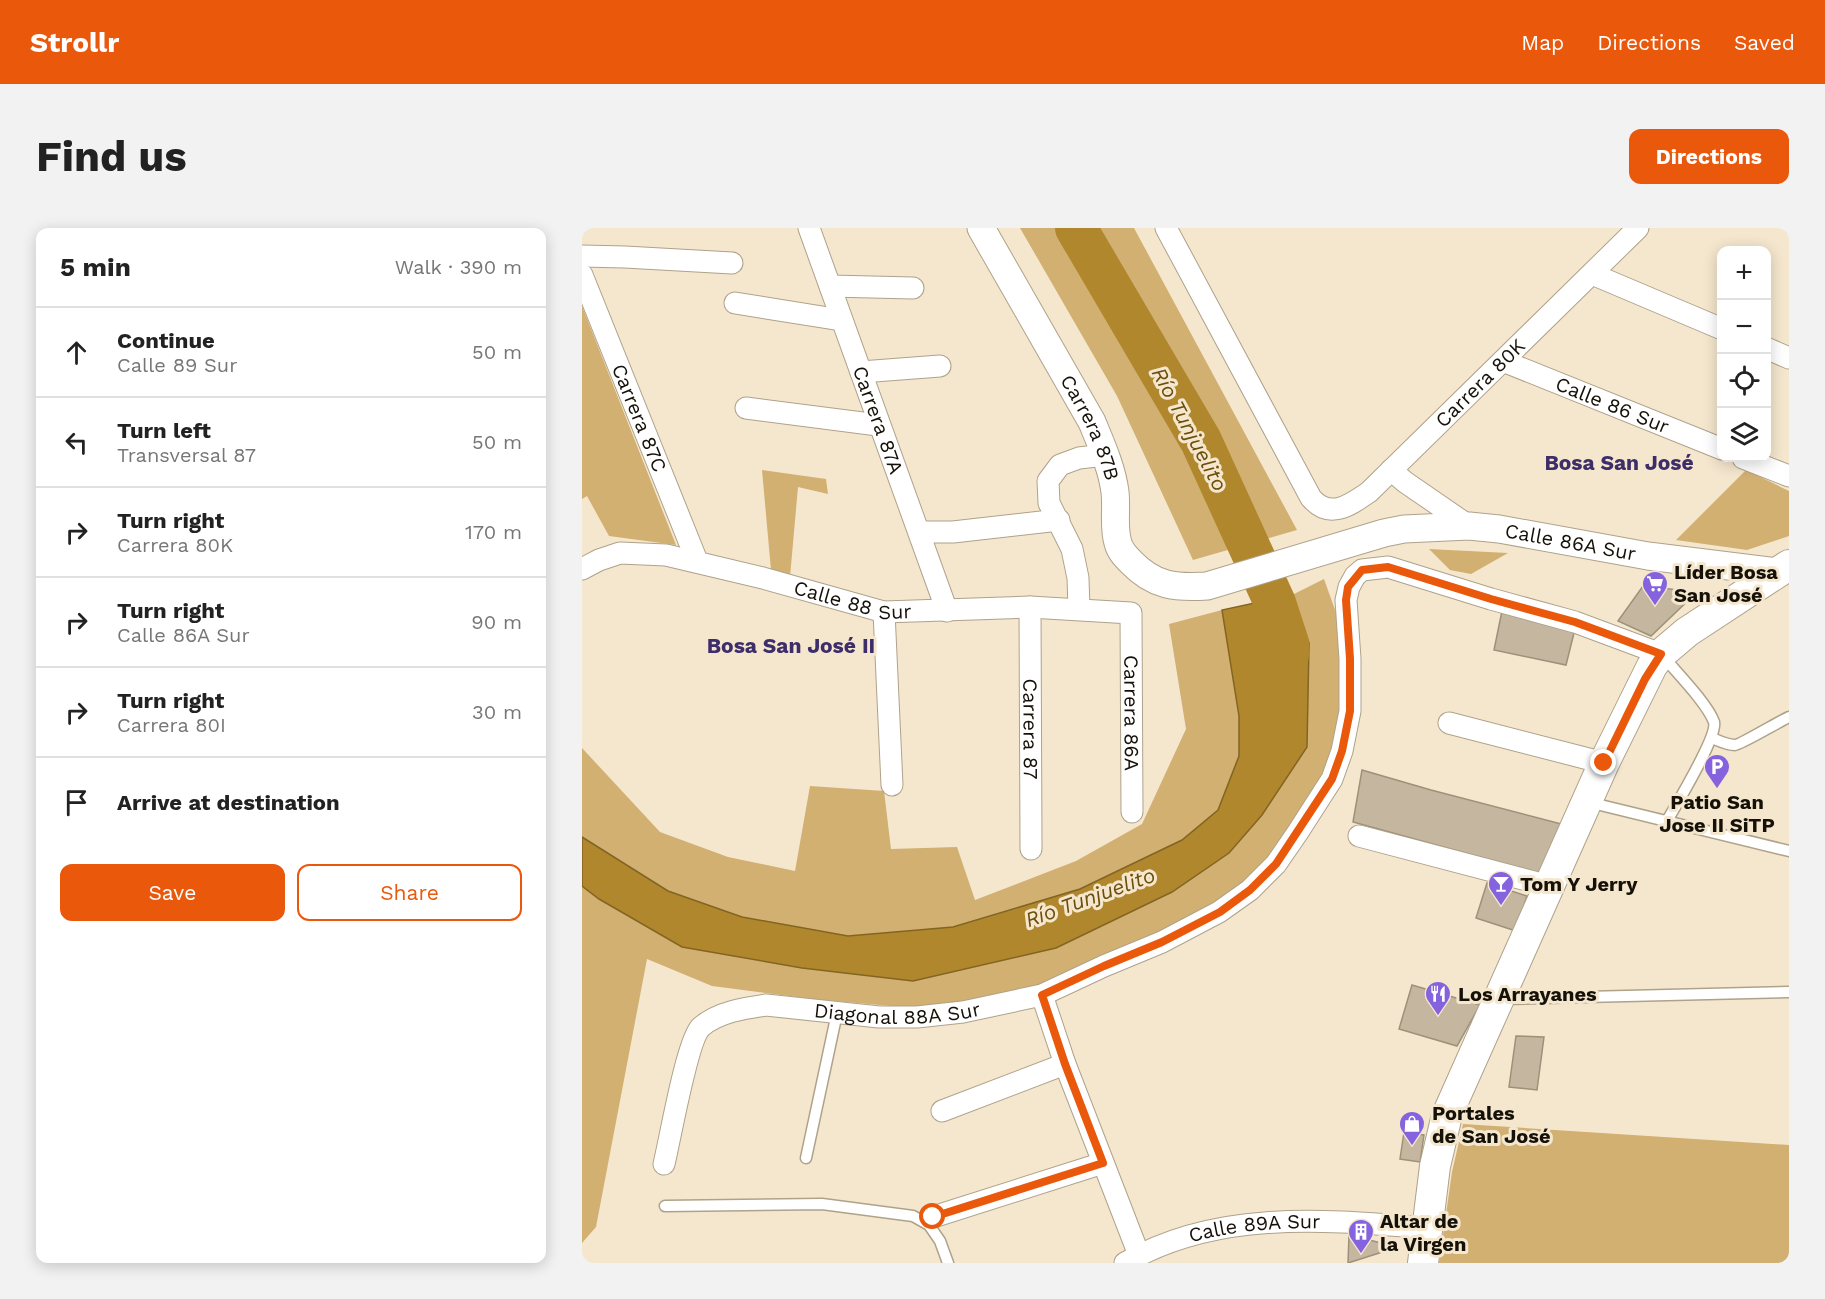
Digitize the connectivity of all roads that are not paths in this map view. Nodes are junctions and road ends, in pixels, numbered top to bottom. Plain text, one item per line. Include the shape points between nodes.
1 (809, 228) edge
2 (981, 228) edge
3 (1638, 228) edge
4 (1170, 230) edge
5 (582, 256) edge
6 (732, 263) dead end
7 (1592, 274) junction
8 (582, 275) edge
9 (830, 286) junction
10 (913, 288) dead end
11 (735, 303) dead end
12 (841, 320) junction
13 (1717, 327) edge
14 (1771, 350) edge
15 (1789, 358) edge
16 (1503, 361) junction
17 (940, 366) dead end
18 (861, 372) junction
19 (746, 408) dead end
20 (878, 425) junction
21 (1717, 447) edge
22 (1105, 454) junction
23 (1753, 462) edge
24 (1391, 470) junction
25 (1789, 476) edge
26 (1059, 520) junction
27 (1469, 526) junction
28 (920, 532) junction
29 (697, 561) junction
30 (582, 569) edge
31 (1783, 569) edge
32 (1207, 586) joint
33 (1030, 607) junction
34 (1079, 609) junction
35 (947, 611) junction
36 (884, 612) junction
37 (1131, 613) joint
38 (1661, 654) junction
39 (1789, 717) edge
40 (1449, 723) dead end
41 (1712, 738) junction
42 (1604, 763) junction
43 (892, 785) dead end
44 (1587, 802) junction
45 (1132, 812) dead end
46 (1667, 821) junction
47 (1359, 836) dead end
48 (1031, 849) dead end
49 (1789, 851) edge
50 (1549, 886) junction
51 (1789, 992) edge
52 (1042, 995) junction
53 (1497, 999) junction
54 (837, 1014) junction
55 (1065, 1064) junction
56 (942, 1111) dead end
57 (806, 1158) dead end
58 (1103, 1163) junction
59 (664, 1164) dead end
60 (665, 1206) dead end
61 (933, 1217) dead end
62 (1427, 1228) junction
63 (1132, 1259) edge
64 (948, 1263) edge
65 (1422, 1263) edge

1 - 9 street, Carrera 87A
2 - 22 street, Carrera 87B via 1092,422
3 - 7 street, Carrera 80K
4 - 24 street, Carrera 80K via 1317,506 1349,506
5 - 6 street
7 - 13 street
7 - 16 street, Carrera 80K
8 - 29 street, Carrera 87C
9 - 10 street
9 - 12 street, Carrera 87A
11 - 12 street
12 - 18 street, Carrera 87A
14 - 15 street
16 - 21 street, Calle 86 Sur
16 - 24 street, Carrera 80K
17 - 18 street
18 - 20 street, Carrera 87A
19 - 20 street
20 - 28 street, Carrera 87A
22 - 26 street via 1060,465 1048,481 1049,503
22 - 32 street, Carrera 87B via 1115,492 1118,543 1123,554 1148,578 1165,585
23 - 25 street
24 - 27 street, Calle 86A Sur
26 - 28 street
26 - 34 street via 1074,558
27 - 31 street, Calle 86A Sur via 1648,556
27 - 32 street, Calle 86A Sur via 1384,533
28 - 35 street, Carrera 87A
29 - 30 street, Calle 88 Sur via 620,553
29 - 36 street, Calle 88 Sur
31 - 38 main road via 1705,619
33 - 34 street, Calle 88 Sur
33 - 35 street, Calle 88 Sur
33 - 48 street, Carrera 87
34 - 37 street, Calle 88 Sur
35 - 36 street, Calle 88 Sur
36 - 43 street
37 - 45 street, Carrera 86A
38 - 41 lane via 1697,695 1714,722
38 - 42 main road
38 - 52 street via 1575,622 1388,567 1362,570 1348,587 1346,600 1350,711 1342,751 1332,779 1276,864 1220,912
39 - 41 lane via 1741,745
40 - 42 street
41 - 46 lane
42 - 44 main road
44 - 46 lane
44 - 50 main road
46 - 49 lane
47 - 50 street
50 - 53 main road
51 - 53 lane
52 - 54 street, Diagonal 88A Sur via 963,1012 917,1017
52 - 55 street
53 - 62 main road via 1447,1115 1438,1148
54 - 57 lane
54 - 59 street, Diagonal 88A Sur via 766,1005 713,1019 702,1027 695,1035 682,1081
55 - 56 street
55 - 58 street
58 - 61 street
58 - 63 street
60 - 64 lane via 822,1204 914,1216 929,1225
62 - 63 street, Calle 89A Sur via 1341,1221 1244,1224 1194,1234
62 - 65 main road

